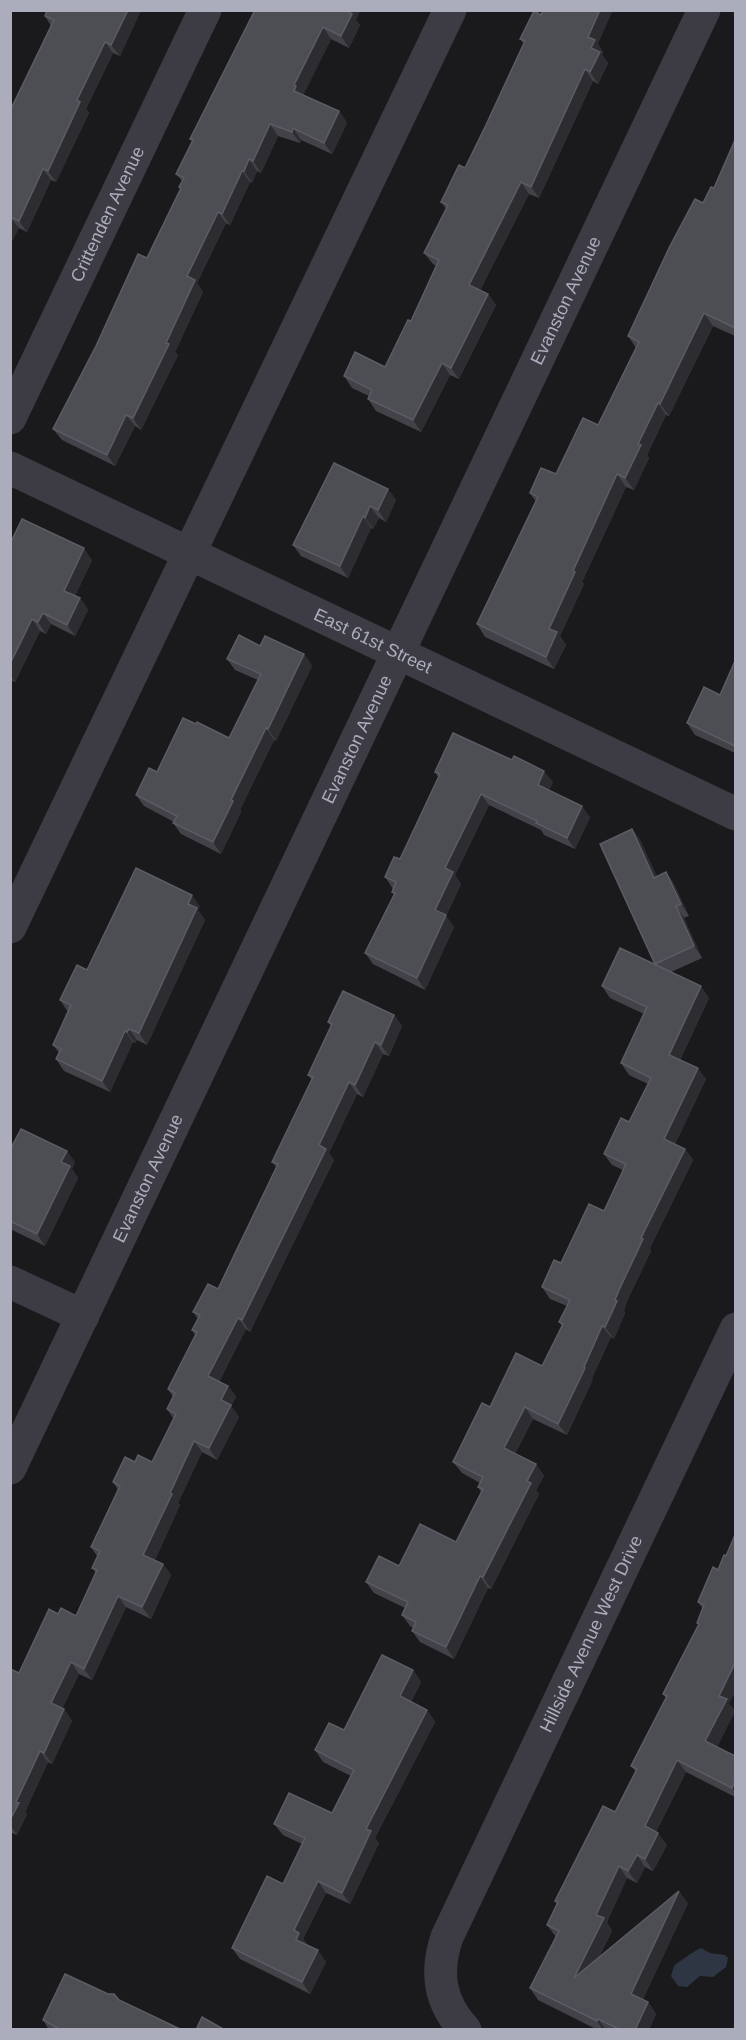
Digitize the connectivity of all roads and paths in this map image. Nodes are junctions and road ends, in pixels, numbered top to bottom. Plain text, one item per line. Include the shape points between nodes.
1 (205, 10) edge
2 (450, 10) edge
3 (704, 10) edge
4 (10, 418) edge
5 (10, 468) edge
6 (191, 554) junction
7 (398, 652) junction
8 (734, 818) edge
9 (10, 927) edge
10 (10, 1282) edge
11 (83, 1316) junction
12 (735, 1329) edge
13 (10, 1468) edge
14 (465, 2030) edge

1 - 4 street, Crittenden Avenue
2 - 6 street
3 - 7 street, Evanston Avenue
5 - 6 street, East 61st Street
6 - 7 street, East 61st Street
6 - 9 street
7 - 8 street, East 61st Street
7 - 11 street, Evanston Avenue
10 - 11 street
11 - 13 street, Evanston Avenue
12 - 14 street, Hillside Avenue West Drive via 447,1937 440,1970 443,1992

